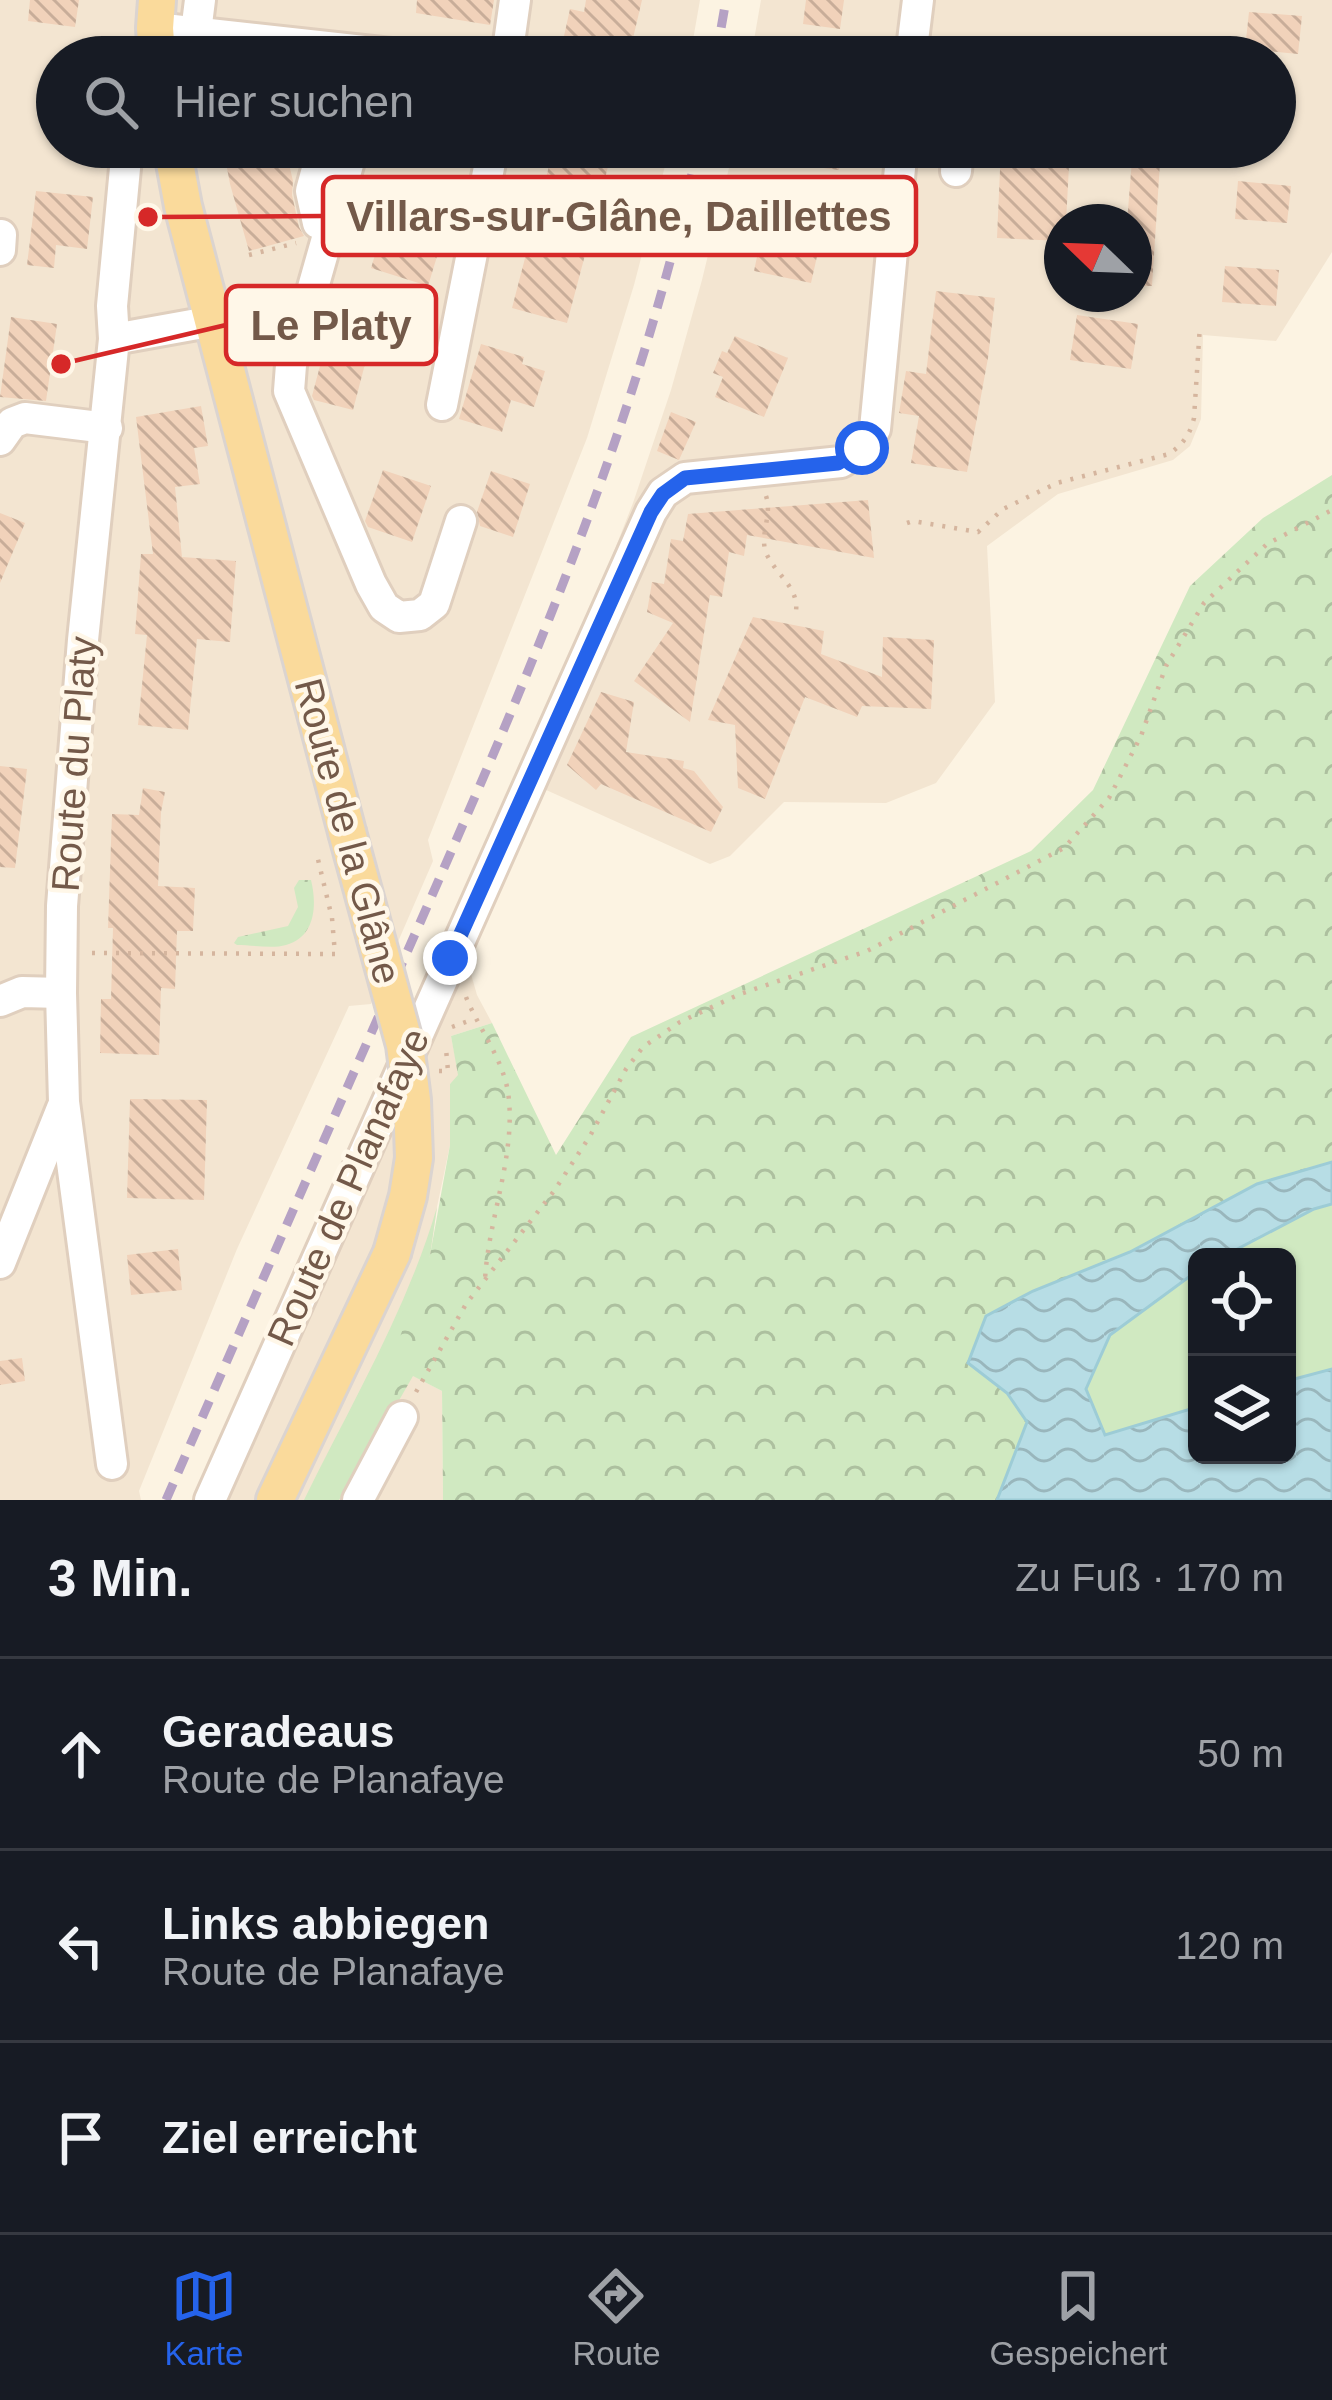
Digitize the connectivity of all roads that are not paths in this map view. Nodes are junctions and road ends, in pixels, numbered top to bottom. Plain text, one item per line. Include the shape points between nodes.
1 (200, 0) edge
2 (515, 0) edge
3 (918, 0) edge
4 (196, 32) junction
5 (162, 36) edge
6 (227, 36) edge
7 (510, 36) edge
8 (914, 36) edge
9 (125, 168) edge
10 (176, 168) edge
11 (317, 168) edge
12 (347, 168) edge
13 (490, 168) edge
14 (900, 168) edge
15 (318, 223) dead end
16 (1, 235) edge
17 (0, 250) edge
18 (214, 321) junction
19 (114, 339) junction
20 (442, 405) dead end
21 (106, 428) junction
22 (0, 440) edge
23 (461, 521) dead end
24 (61, 993) junction
25 (0, 1001) edge
26 (64, 1102) junction
27 (0, 1263) edge
28 (402, 1418) road end
29 (112, 1464) dead end
30 (210, 1500) edge
31 (275, 1500) edge
32 (358, 1500) edge

1 - 4 street
2 - 7 street
3 - 8 street
4 - 5 street
4 - 6 street
9 - 19 street, Route du Platy
10 - 18 main road, Route de la Glâne
11 - 15 street via 311,191
12 - 23 street via 290,391 384,607 399,617 434,604
13 - 20 street
14 - 30 street, Route de Planafaye via 875,429 841,462 685,478 651,512
16 - 17 street
18 - 19 street
18 - 31 main road, Route de la Glâne, bridge via 331,834 404,1045 412,1100 414,1158 392,1253
19 - 21 street, Route du Platy
21 - 22 street via 25,418
21 - 24 street, Route du Platy via 82,640
24 - 25 street via 22,992
24 - 26 street, Route du Platy
26 - 27 street, Route du Platy
26 - 29 street, Route du Platy
28 - 32 street

